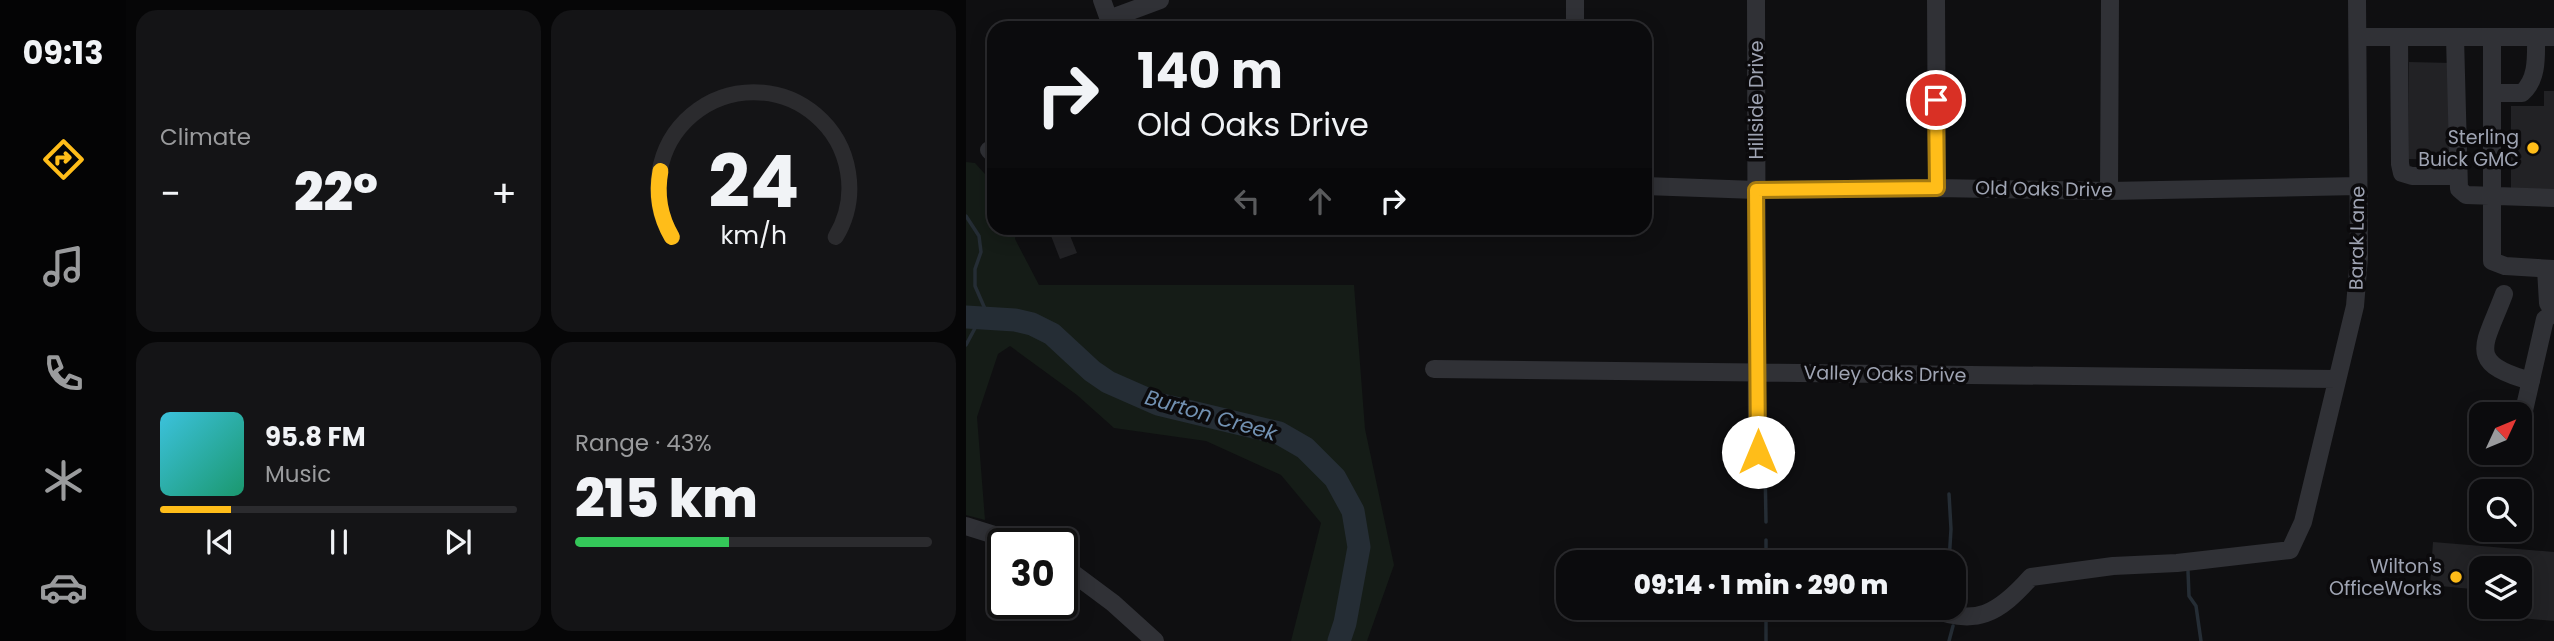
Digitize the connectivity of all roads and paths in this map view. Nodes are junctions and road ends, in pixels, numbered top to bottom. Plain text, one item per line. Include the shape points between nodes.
1 (1102, 0) edge
2 (1160, 0) edge
3 (1575, 0) edge
4 (1756, 0) edge
5 (1936, 0) edge
6 (2110, 0) edge
7 (2357, 0) edge
8 (1109, 21) edge
9 (1116, 21) edge
10 (1575, 21) edge
11 (2358, 37) junction
12 (2399, 37) junction
13 (2455, 37) junction
14 (2492, 37) junction
15 (2545, 37) edge
16 (2492, 93) junction
17 (2458, 176) junction
18 (1652, 186) edge
19 (2358, 186) junction
20 (1937, 188) junction
21 (1756, 190) junction
22 (2109, 191) junction
23 (2492, 197) junction
24 (2554, 198) edge
25 (2550, 269) edge
26 (2504, 295) dead end
27 (1434, 369) dead end
28 (1757, 372) junction
29 (2337, 379) junction
30 (2530, 381) junction
31 (2526, 402) edge
32 (1758, 452) dead end
33 (966, 526) edge
34 (987, 533) edge
35 (1078, 577) edge
36 (1966, 616) edge
37 (1155, 641) edge

1 - 8 street
2 - 9 street
3 - 10 street
4 - 21 street, Hillside Drive
5 - 20 street
6 - 22 street
7 - 11 street, Barak Lane
11 - 12 street
11 - 19 street, Barak Lane
12 - 13 street
12 - 17 street via 2402,173
13 - 14 street
13 - 17 street
14 - 15 street
14 - 16 street
15 - 16 street via 2530,86 2522,93
16 - 23 street
17 - 23 street via 2459,189 2466,195
18 - 21 street, Old Oaks Drive
19 - 22 street, Old Oaks Drive
19 - 29 street, Barak Lane via 2355,306
20 - 21 street, Old Oaks Drive
20 - 22 street, Old Oaks Drive
21 - 28 street, Hillside Drive
23 - 24 street
23 - 25 street via 2492,261
25 - 30 street via 2548,303 2554,313 2545,319
26 - 30 street via 2485,347 2486,358 2496,369
27 - 28 street, Valley Oaks Drive
28 - 29 street, Valley Oaks Drive
28 - 32 street, Hillside Drive
29 - 36 street, Barak Lane via 2303,522 2290,550 2031,578 2010,602 1982,616
30 - 31 street
33 - 34 street
35 - 37 street

